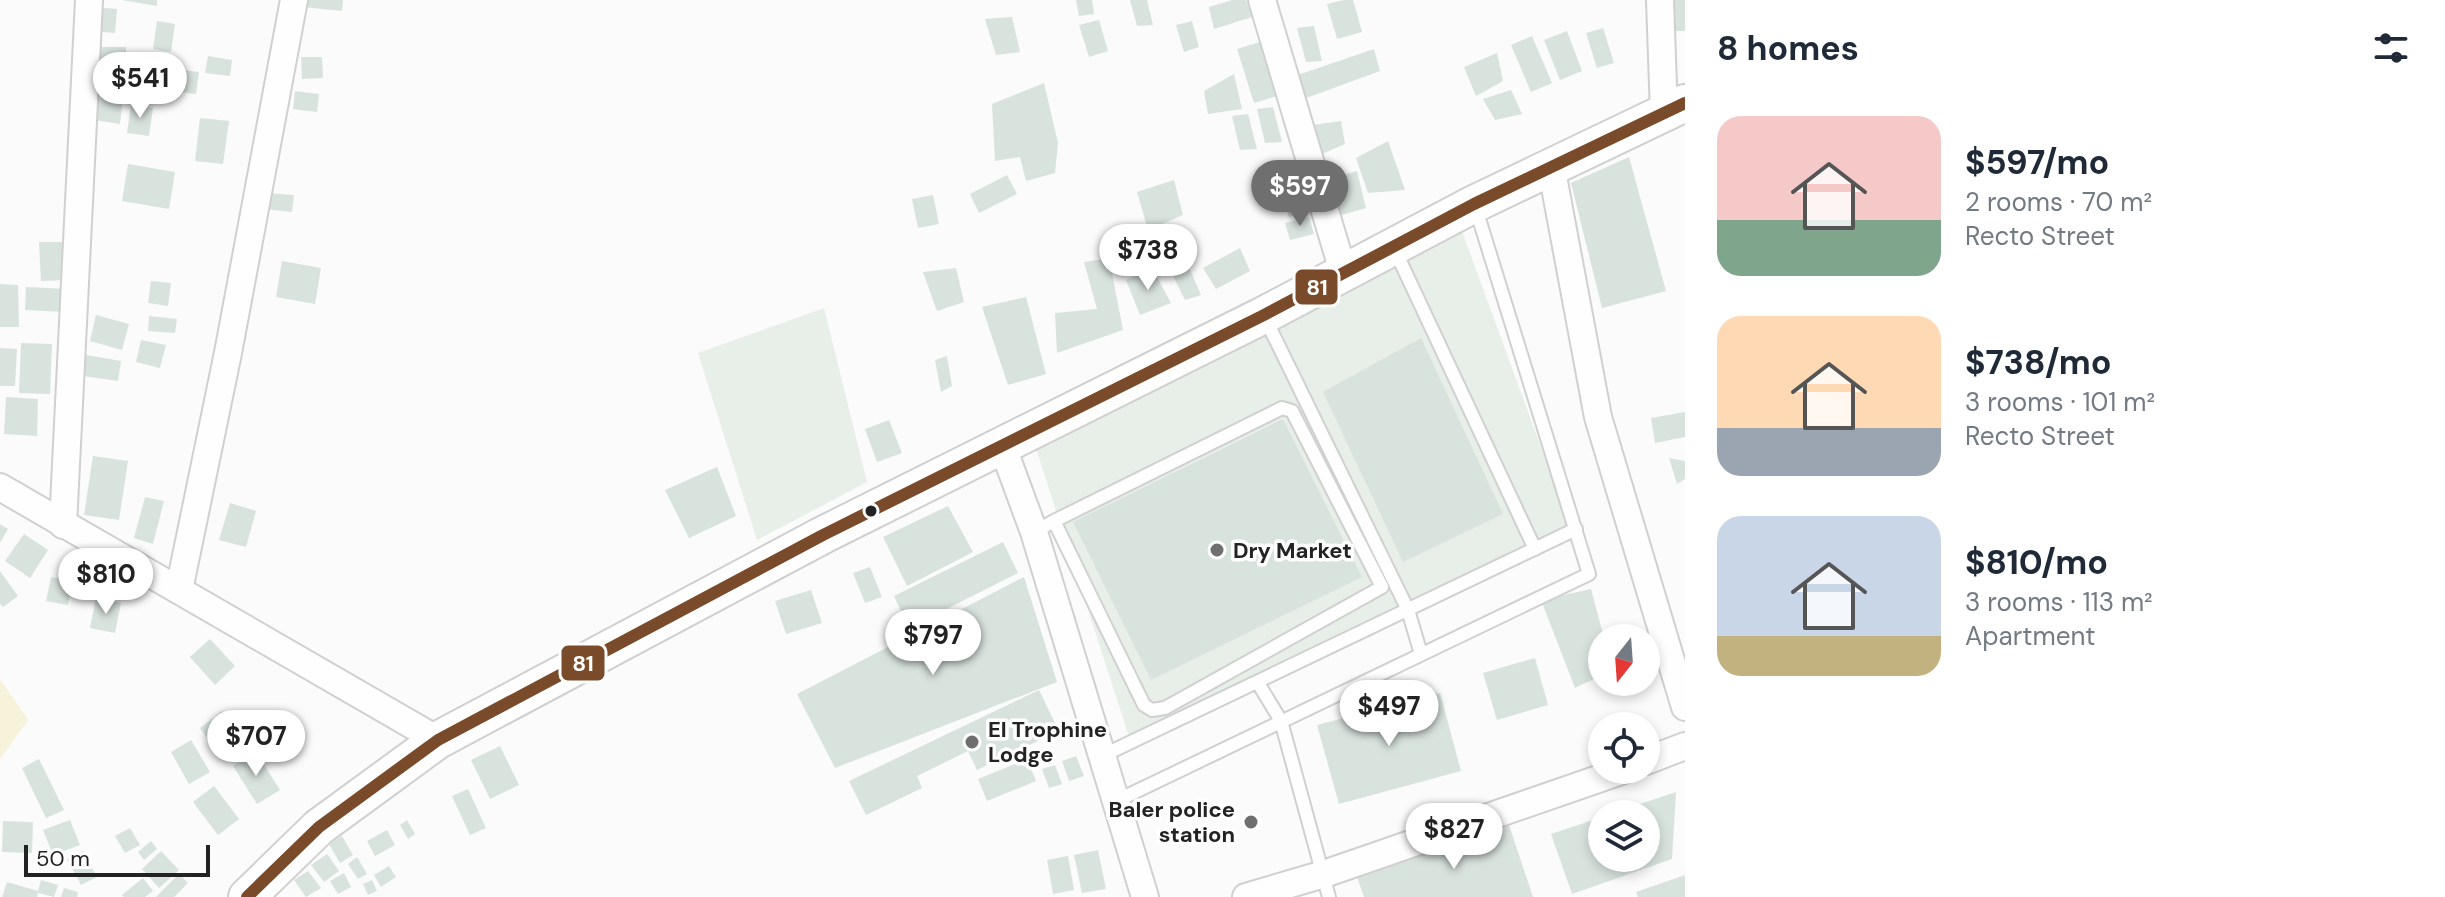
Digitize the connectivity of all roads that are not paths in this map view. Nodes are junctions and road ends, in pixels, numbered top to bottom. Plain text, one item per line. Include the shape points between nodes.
1 (89, 0) edge
2 (294, 0) edge
3 (1262, 0) edge
4 (1660, 0) edge
5 (1674, 109) edge
6 (1551, 166) junction
7 (1474, 204) junction
8 (1393, 245) junction
9 (1343, 271) junction
10 (1264, 315) junction
11 (1002, 445) junction
12 (0, 487) edge
13 (63, 525) junction
14 (1044, 526) junction
15 (1576, 529) junction
16 (1535, 549) junction
17 (179, 590) junction
18 (1408, 610) junction
19 (1421, 654) junction
20 (1258, 683) junction
21 (1685, 707) edge
22 (1281, 721) junction
23 (438, 740) junction
24 (1685, 746) edge
25 (1104, 755) junction
26 (1660, 756) edge
27 (1588, 784) edge
28 (1114, 802) junction
29 (1327, 886) edge
30 (247, 897) edge
31 (1145, 897) edge
32 (1246, 897) edge

1 - 13 street
2 - 17 street
3 - 9 street
4 - 5 street via 1660,75
5 - 6 street
6 - 7 street
6 - 21 street via 1598,417
7 - 8 street
7 - 15 lane
8 - 9 street
8 - 16 lane
9 - 10 street
10 - 11 street
10 - 18 lane
11 - 14 street
11 - 23 street
12 - 13 street
13 - 17 street
14 - 14 lane via 1282,408 1292,411 1382,587 1165,708 1152,710 1144,705
14 - 25 street
15 - 16 lane
15 - 19 lane via 1589,574
16 - 18 lane
17 - 23 street
18 - 19 lane
18 - 20 lane
19 - 22 lane
20 - 22 lane
20 - 25 lane
22 - 28 lane
22 - 29 lane
23 - 30 street via 319,827
24 - 26 street
25 - 28 street
27 - 29 street
28 - 31 street
29 - 32 street

